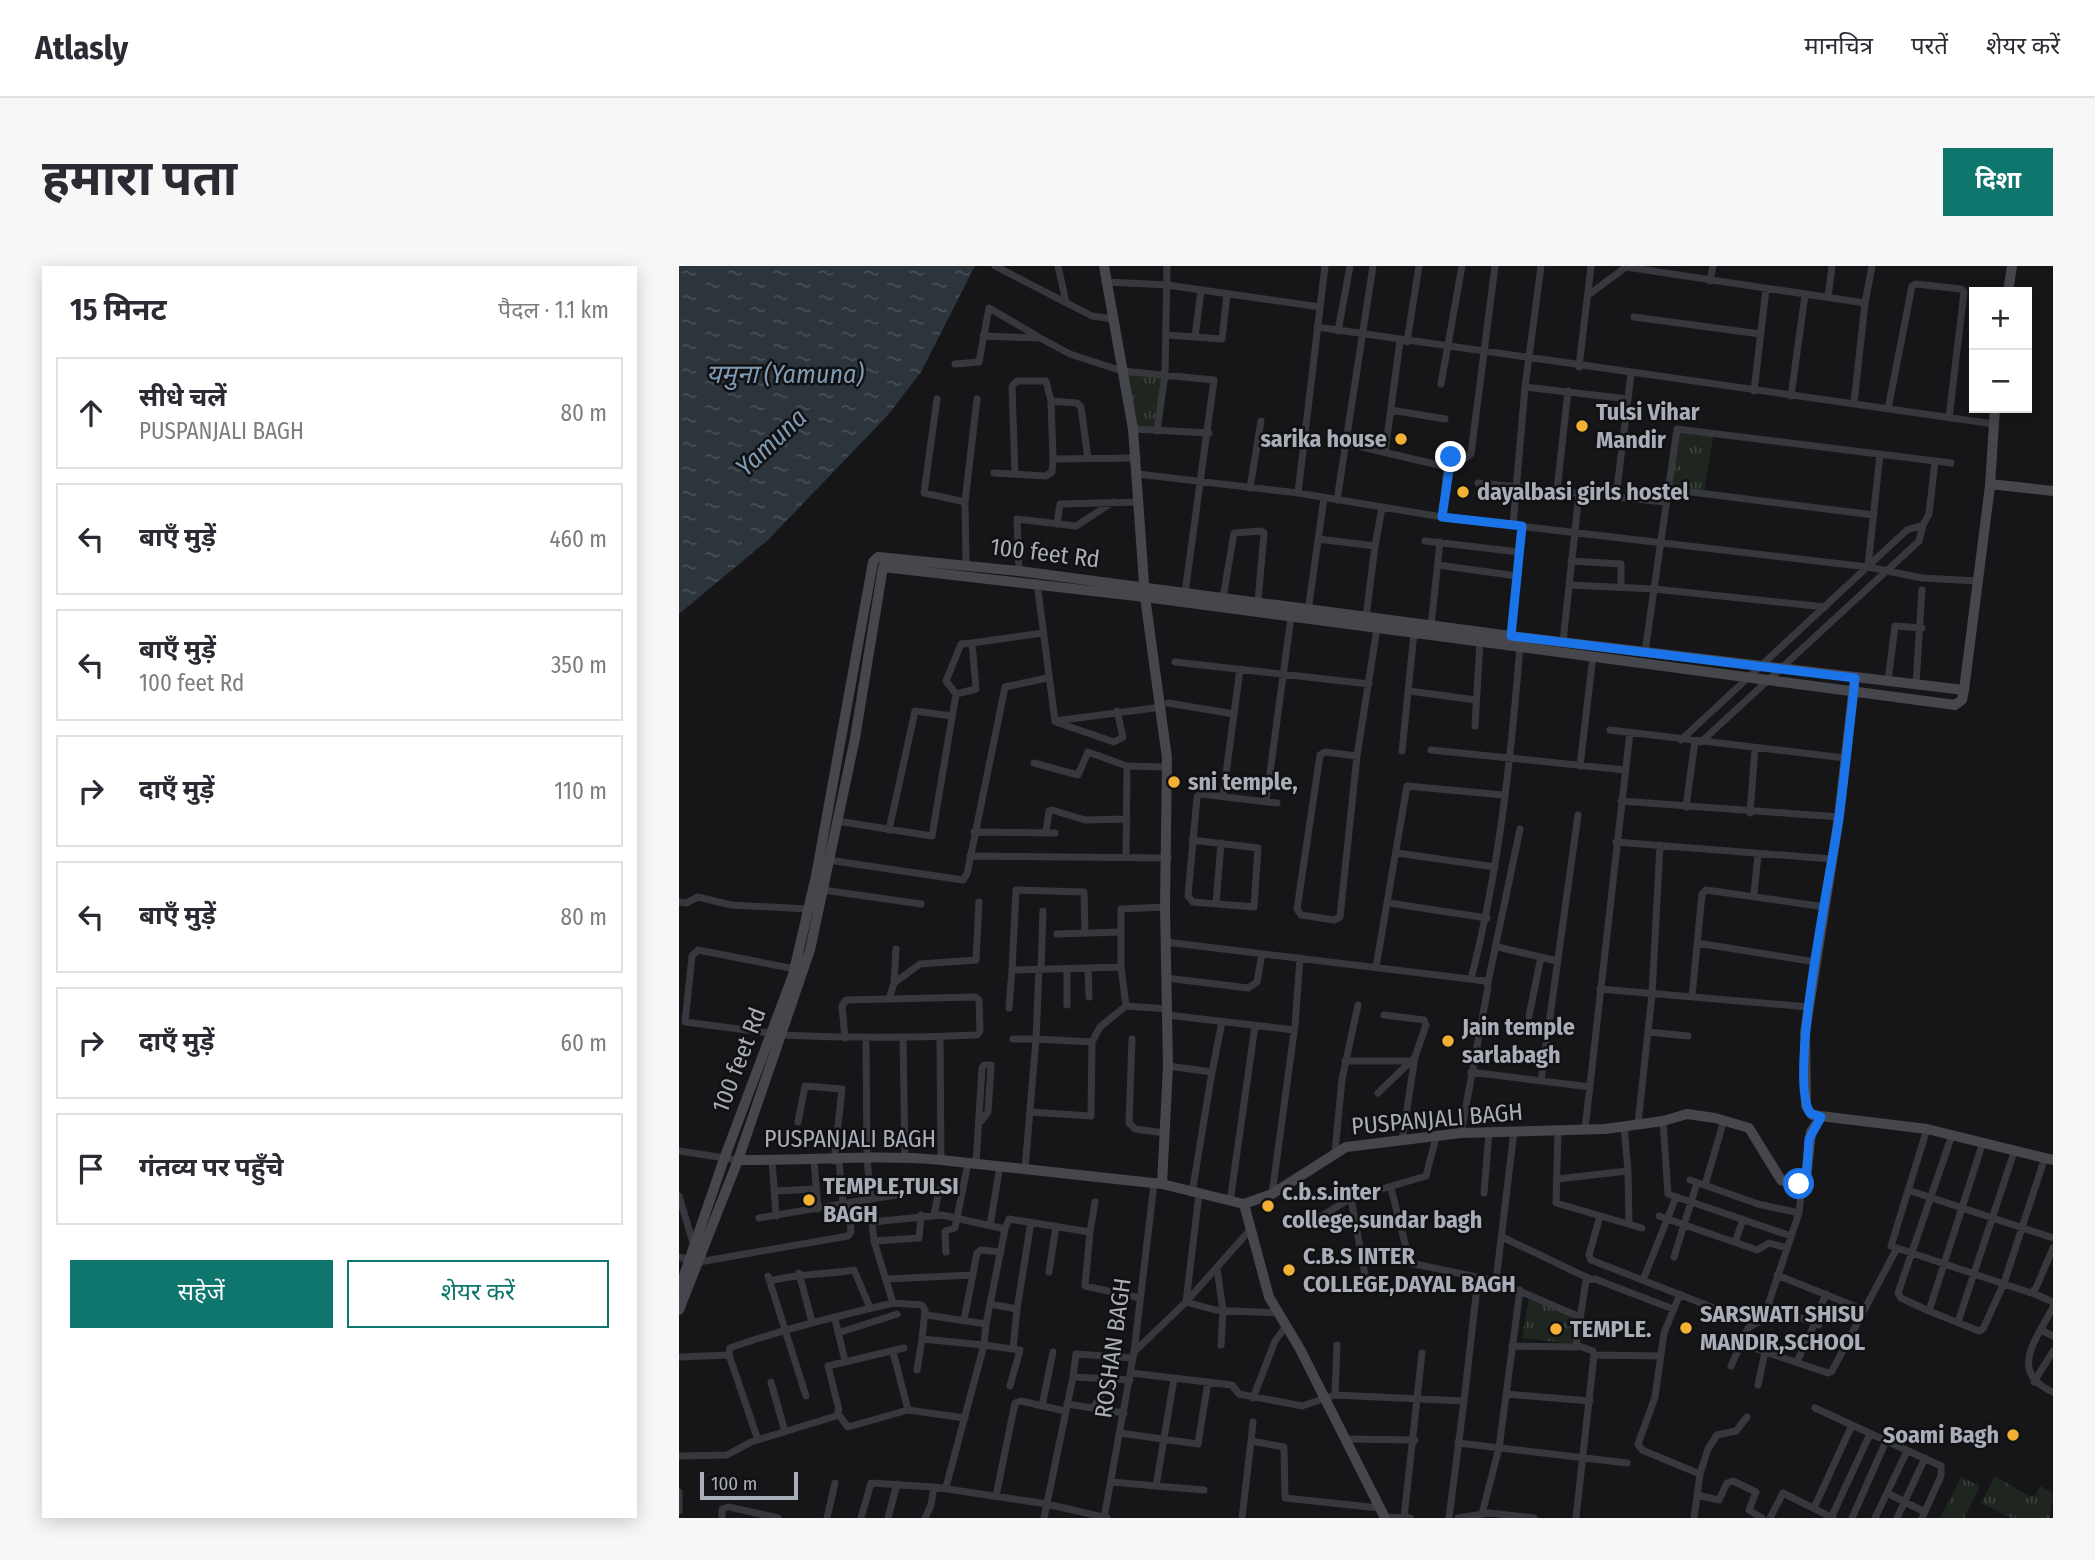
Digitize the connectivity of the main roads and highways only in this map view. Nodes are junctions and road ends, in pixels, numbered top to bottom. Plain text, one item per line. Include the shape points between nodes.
1 (1104, 266) edge
2 (2012, 266) edge
3 (2009, 287) edge
4 (1995, 413) edge
5 (1990, 484) junction
6 (2053, 491) edge
7 (1145, 592) junction
8 (1308, 614) junction
9 (1855, 678) junction
10 (1964, 690) junction
11 (1853, 691) junction
12 (797, 971) junction
13 (776, 1034) junction
14 (1821, 1117) junction
15 (2049, 1159) edge
16 (738, 1160) junction
17 (1158, 1184) junction
18 (1244, 1204) junction
19 (695, 1261) junction
20 (679, 1290) edge
21 (679, 1310) edge
22 (1383, 1514) edge

1 - 7 main road via 1137,458
2 - 3 main road
4 - 5 main road
5 - 6 main road
5 - 10 main road
7 - 8 main road, 100 feet Rd via 1258,601
7 - 8 main road via 1291,617
7 - 12 main road via 883,567 868,670 823,890
7 - 12 main road, 100 feet Rd via 1019,570 882,555 873,562
7 - 17 main road via 1165,705 1167,767 1168,1066
8 - 9 main road, 100 feet Rd via 1366,617
8 - 11 main road via 1377,628
9 - 10 main road, 100 feet Rd
9 - 11 main road
10 - 11 main road via 1955,705
11 - 14 main road via 1804,1056 1804,1101 1810,1113
12 - 13 main road
13 - 16 main road
13 - 19 main road, 100 feet Rd via 724,1159 695,1247
14 - 15 main road via 1927,1129
14 - 18 main road, PUSPANJALI BAGH via 1811,1132 1802,1184 1781,1180 1753,1132 1743,1125 1686,1114 1624,1126 1461,1133 1346,1147 1272,1194
16 - 17 main road, PUSPANJALI BAGH via 905,1157
16 - 19 main road
17 - 18 main road, PUSPANJALI BAGH
18 - 22 main road via 1269,1297 1329,1396
19 - 20 main road, 100 feet Rd
19 - 21 main road

